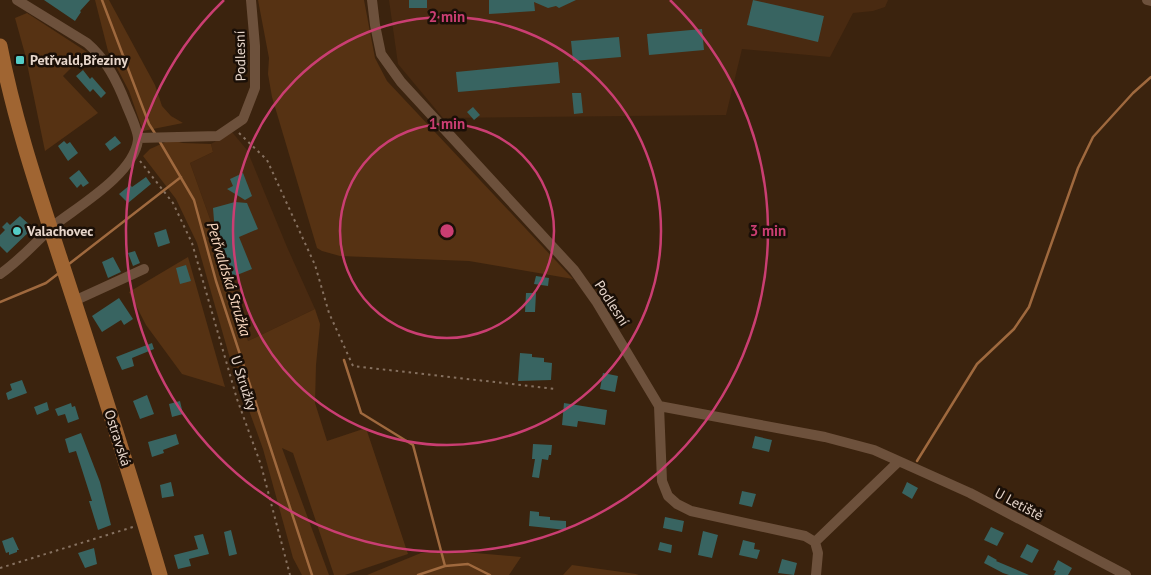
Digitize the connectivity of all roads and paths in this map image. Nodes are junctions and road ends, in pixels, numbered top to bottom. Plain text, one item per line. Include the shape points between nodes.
1 (16, 0) edge
2 (251, 0) edge
3 (372, 0) edge
4 (1147, 0) edge
5 (1151, 1) edge
6 (0, 46) edge
7 (232, 126) junction
8 (138, 138) junction
9 (134, 153) junction
10 (51, 228) junction
11 (144, 269) dead end
12 (0, 274) edge
13 (74, 301) junction
14 (556, 389) dead end
15 (659, 406) junction
16 (898, 462) junction
17 (135, 526) dead end
18 (815, 542) junction
19 (0, 568) edge
20 (160, 575) edge
21 (290, 575) edge
22 (816, 575) edge
23 (1126, 575) edge

1 - 8 street via 96,50 115,78
2 - 7 street, Podlesní via 254,88 243,119
3 - 15 street, Podlesní via 382,54 401,82 574,270
4 - 5 street
6 - 10 main road, Ostravská via 8,84
7 - 8 street, Podlesní via 218,136
7 - 14 path via 267,160 316,265 329,314 353,366
8 - 9 street
9 - 10 street via 122,173
9 - 21 path, U Stružky via 173,203 192,243 237,398 261,465
10 - 12 street
10 - 13 main road, Ostravská
11 - 13 street
13 - 20 main road, Ostravská
15 - 16 street, U Letiště via 825,437 874,450
15 - 18 street, Podlesní via 662,480 668,496 677,504 805,536
16 - 18 street
16 - 23 street, U Letiště via 970,494
17 - 19 path
18 - 22 street via 818,552

